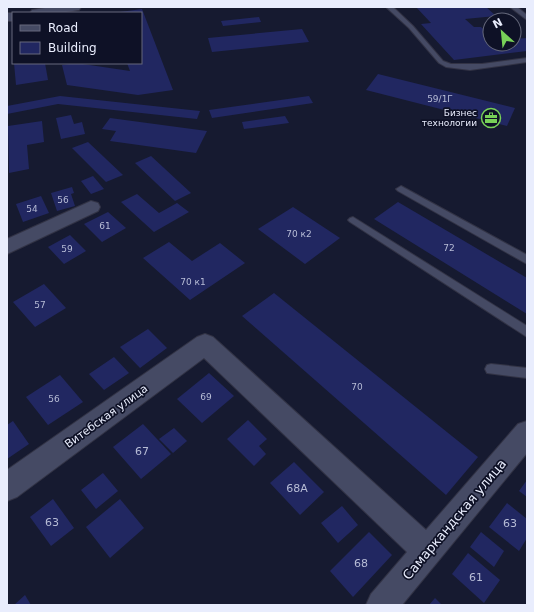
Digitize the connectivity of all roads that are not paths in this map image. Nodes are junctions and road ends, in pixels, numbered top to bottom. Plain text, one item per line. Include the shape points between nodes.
1 (75, 7) edge
2 (388, 7) edge
3 (514, 7) edge
4 (42, 12) edge
5 (527, 18) edge
6 (527, 60) edge
7 (401, 189) dead end
8 (91, 207) dead end
9 (353, 220) dead end
10 (7, 247) edge
11 (527, 260) edge
12 (527, 332) edge
13 (491, 369) dead end
14 (527, 372) edge
15 (527, 433) edge
16 (7, 487) edge
17 (427, 551) junction
18 (382, 605) edge

1 - 4 street
2 - 6 lane via 411,27 446,65 464,68
3 - 5 lane
7 - 11 lane
8 - 10 street
9 - 12 lane
13 - 14 lane
15 - 17 street, Самаркандская улица
16 - 17 street, Витебская улица via 205,344
17 - 18 street, Самаркандская улица

